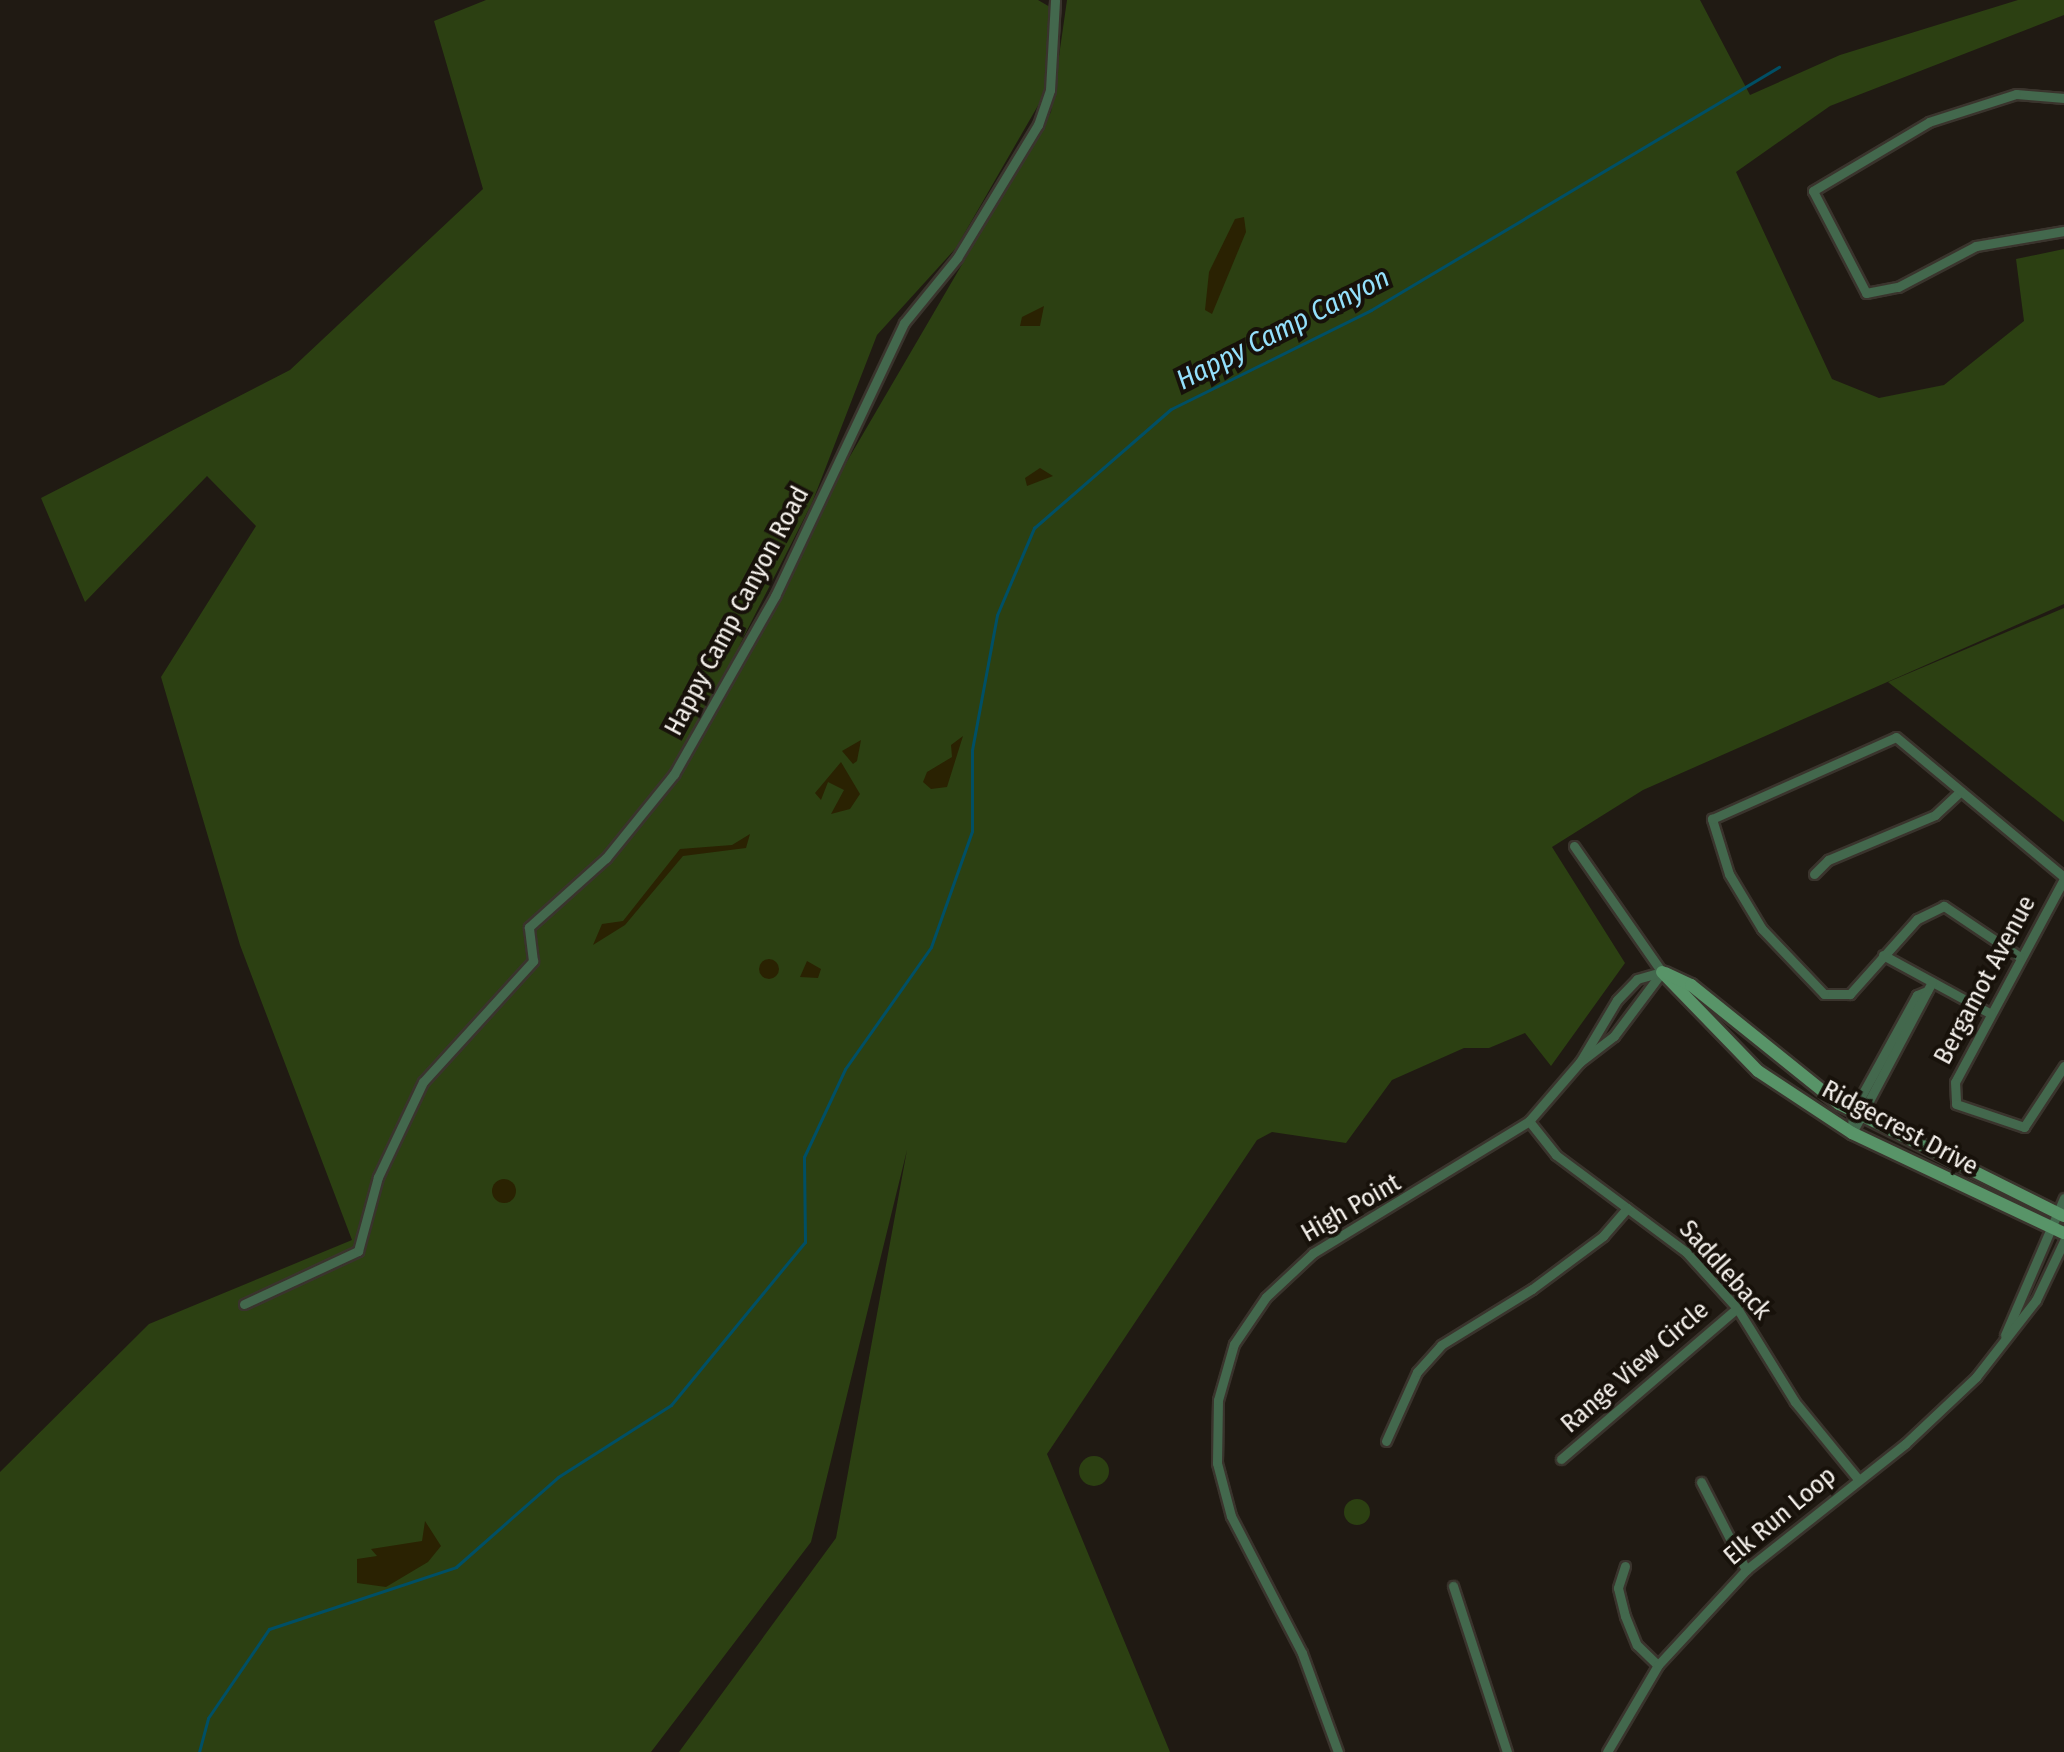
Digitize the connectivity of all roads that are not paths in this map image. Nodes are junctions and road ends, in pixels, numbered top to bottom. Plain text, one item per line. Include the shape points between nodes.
1 (1055, 0) edge
2 (2064, 98) edge
3 (2064, 231) edge
4 (1961, 791) junction
5 (1574, 846) dead end
6 (1814, 874) dead end
7 (2064, 878) edge
8 (1883, 955) junction
9 (2020, 957) junction
10 (1662, 972) junction
11 (1930, 986) junction
12 (1991, 1014) junction
13 (1597, 1030) junction
14 (1609, 1039) junction
15 (1580, 1062) junction
16 (2064, 1066) edge
17 (1858, 1114) junction
18 (1529, 1121) junction
19 (1852, 1133) junction
20 (2064, 1198) edge
21 (1627, 1208) junction
22 (2060, 1214) edge
23 (2049, 1226) junction
24 (2064, 1233) edge
25 (2064, 1241) edge
26 (244, 1304) dead end
27 (1737, 1308) junction
28 (2005, 1335) junction
29 (1386, 1441) dead end
30 (1561, 1459) dead end
31 (1858, 1479) junction
32 (1701, 1482) dead end
33 (1625, 1566) dead end
34 (1746, 1570) junction
35 (1453, 1586) dead end
36 (1658, 1665) junction
37 (1338, 1752) edge
38 (1507, 1752) edge
39 (1607, 1752) edge

1 - 26 street, Happy Camp Canyon Road via 1050,90 1038,125 957,258 904,323 764,619 674,774 606,858 529,927 533,961 423,1082 378,1177 358,1251
2 - 3 street via 2034,92 1986,102 1898,136 1824,179 1814,201 1856,283 1880,295 1976,246
4 - 6 street via 1935,815 1828,860
4 - 7 street
4 - 8 street via 1896,737 1723,809 1712,819 1762,929 1824,994 1842,997
5 - 10 street, Ridgecrest Drive
7 - 9 street, Bergamot Avenue
8 - 9 street via 1917,919 1944,906
8 - 11 street
9 - 12 street, Bergamot Avenue
10 - 13 street, High Point via 1637,979
10 - 14 street, High Point
10 - 17 street, Ridgecrest Drive via 1691,985
10 - 19 street, Ridgecrest Drive via 1758,1071
11 - 12 street
11 - 17 street
12 - 16 street, Bergamot Avenue via 1955,1082 1956,1104 2014,1129 2035,1120
13 - 14 street
13 - 15 street, High Point
14 - 15 street, High Point
15 - 18 street, High Point
17 - 19 street
17 - 22 street, Ridgecrest Drive
18 - 21 street, Saddleback via 1556,1155
18 - 37 street, High Point via 1313,1253 1266,1297 1234,1344 1218,1400 1217,1463 1231,1516 1302,1653
19 - 23 street, Ridgecrest Drive
20 - 22 street, Elk Run Loop
21 - 27 street, Saddleback via 1686,1252
21 - 29 street via 1603,1236 1532,1289 1441,1345 1417,1372
22 - 23 street, Elk Run Loop
23 - 24 street, Ridgecrest Drive
23 - 28 street, Elk Run Loop
25 - 28 street, Elk Run Loop via 2036,1300
27 - 30 street, Range View Circle
27 - 31 street, Saddleback via 1795,1402
28 - 31 street, Elk Run Loop via 1942,1412
31 - 34 street, Elk Run Loop
32 - 34 street
33 - 36 street via 1618,1588 1625,1616 1637,1645
34 - 36 street, Elk Run Loop
35 - 38 street
36 - 39 street, Elk Run Loop

